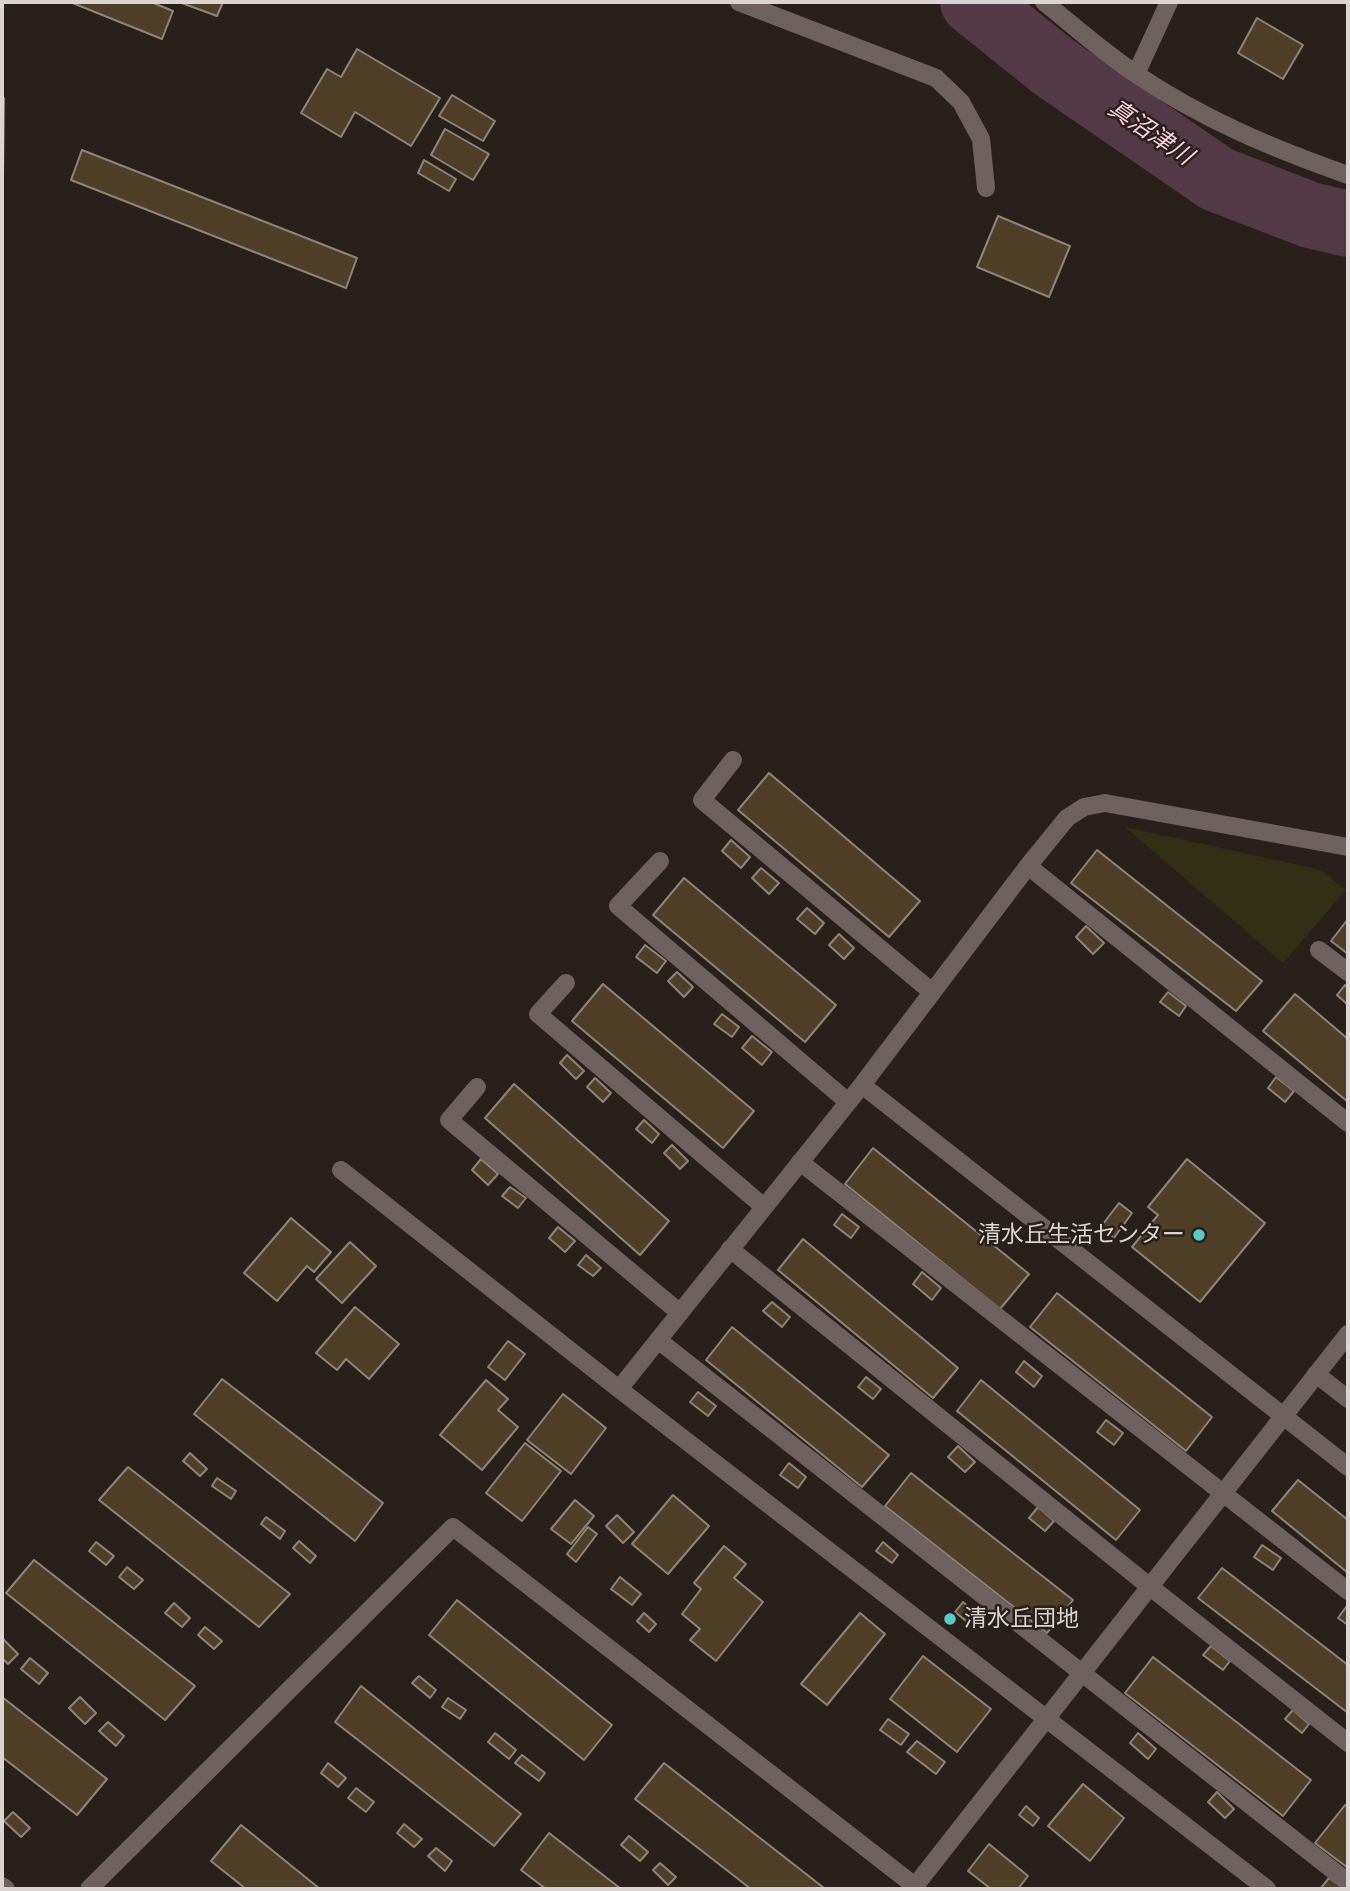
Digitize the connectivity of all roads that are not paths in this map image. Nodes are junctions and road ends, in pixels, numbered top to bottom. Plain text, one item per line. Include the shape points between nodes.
1 (739, 2) edge
2 (1044, 2) edge
3 (1169, 2) edge
4 (1136, 74) junction
5 (1348, 175) edge
6 (986, 188) dead end
7 (733, 760) dead end
8 (1348, 847) edge
9 (660, 861) dead end
10 (1028, 866) junction
11 (1318, 950) dead end
12 (1348, 972) edge
13 (566, 983) dead end
14 (932, 992) junction
15 (862, 1085) junction
16 (477, 1087) dead end
17 (848, 1101) junction
18 (1348, 1123) edge
19 (800, 1162) junction
20 (341, 1170) dead end
21 (764, 1207) junction
22 (730, 1249) junction
23 (680, 1313) junction
24 (1348, 1334) edge
25 (658, 1340) junction
26 (1316, 1374) junction
27 (619, 1389) junction
28 (1348, 1399) edge
29 (1283, 1416) junction
30 (1348, 1467) edge
31 (1223, 1492) junction
32 (1149, 1586) junction
33 (1348, 1591) edge
34 (1083, 1674) junction
35 (1046, 1720) junction
36 (1348, 1743) edge
37 (1348, 1882) edge
38 (2, 1886) edge
39 (914, 1888) edge
40 (6, 1889) edge
41 (89, 1889) edge
42 (1267, 1889) edge

1 - 6 street via 936,78 961,102 981,139
2 - 4 street
3 - 4 street
4 - 5 street via 1217,122
7 - 14 street via 702,800
8 - 10 street via 1105,803 1084,807 1067,818
9 - 17 street via 618,906
10 - 14 street
10 - 18 street
11 - 12 street
13 - 21 street via 538,1014
14 - 15 street
15 - 17 street
15 - 29 street
16 - 23 street via 449,1120
17 - 19 street
19 - 21 street
19 - 31 street
20 - 27 street
21 - 22 street
22 - 23 street
22 - 32 street
23 - 25 street
24 - 26 street
25 - 27 street
25 - 34 street
26 - 28 street
26 - 29 street
27 - 35 street
29 - 30 street
29 - 31 street
31 - 32 street
31 - 33 street
32 - 34 street
32 - 36 street
34 - 35 street
34 - 37 street
35 - 39 street
35 - 42 street
38 - 40 street
39 - 41 street via 453,1527

